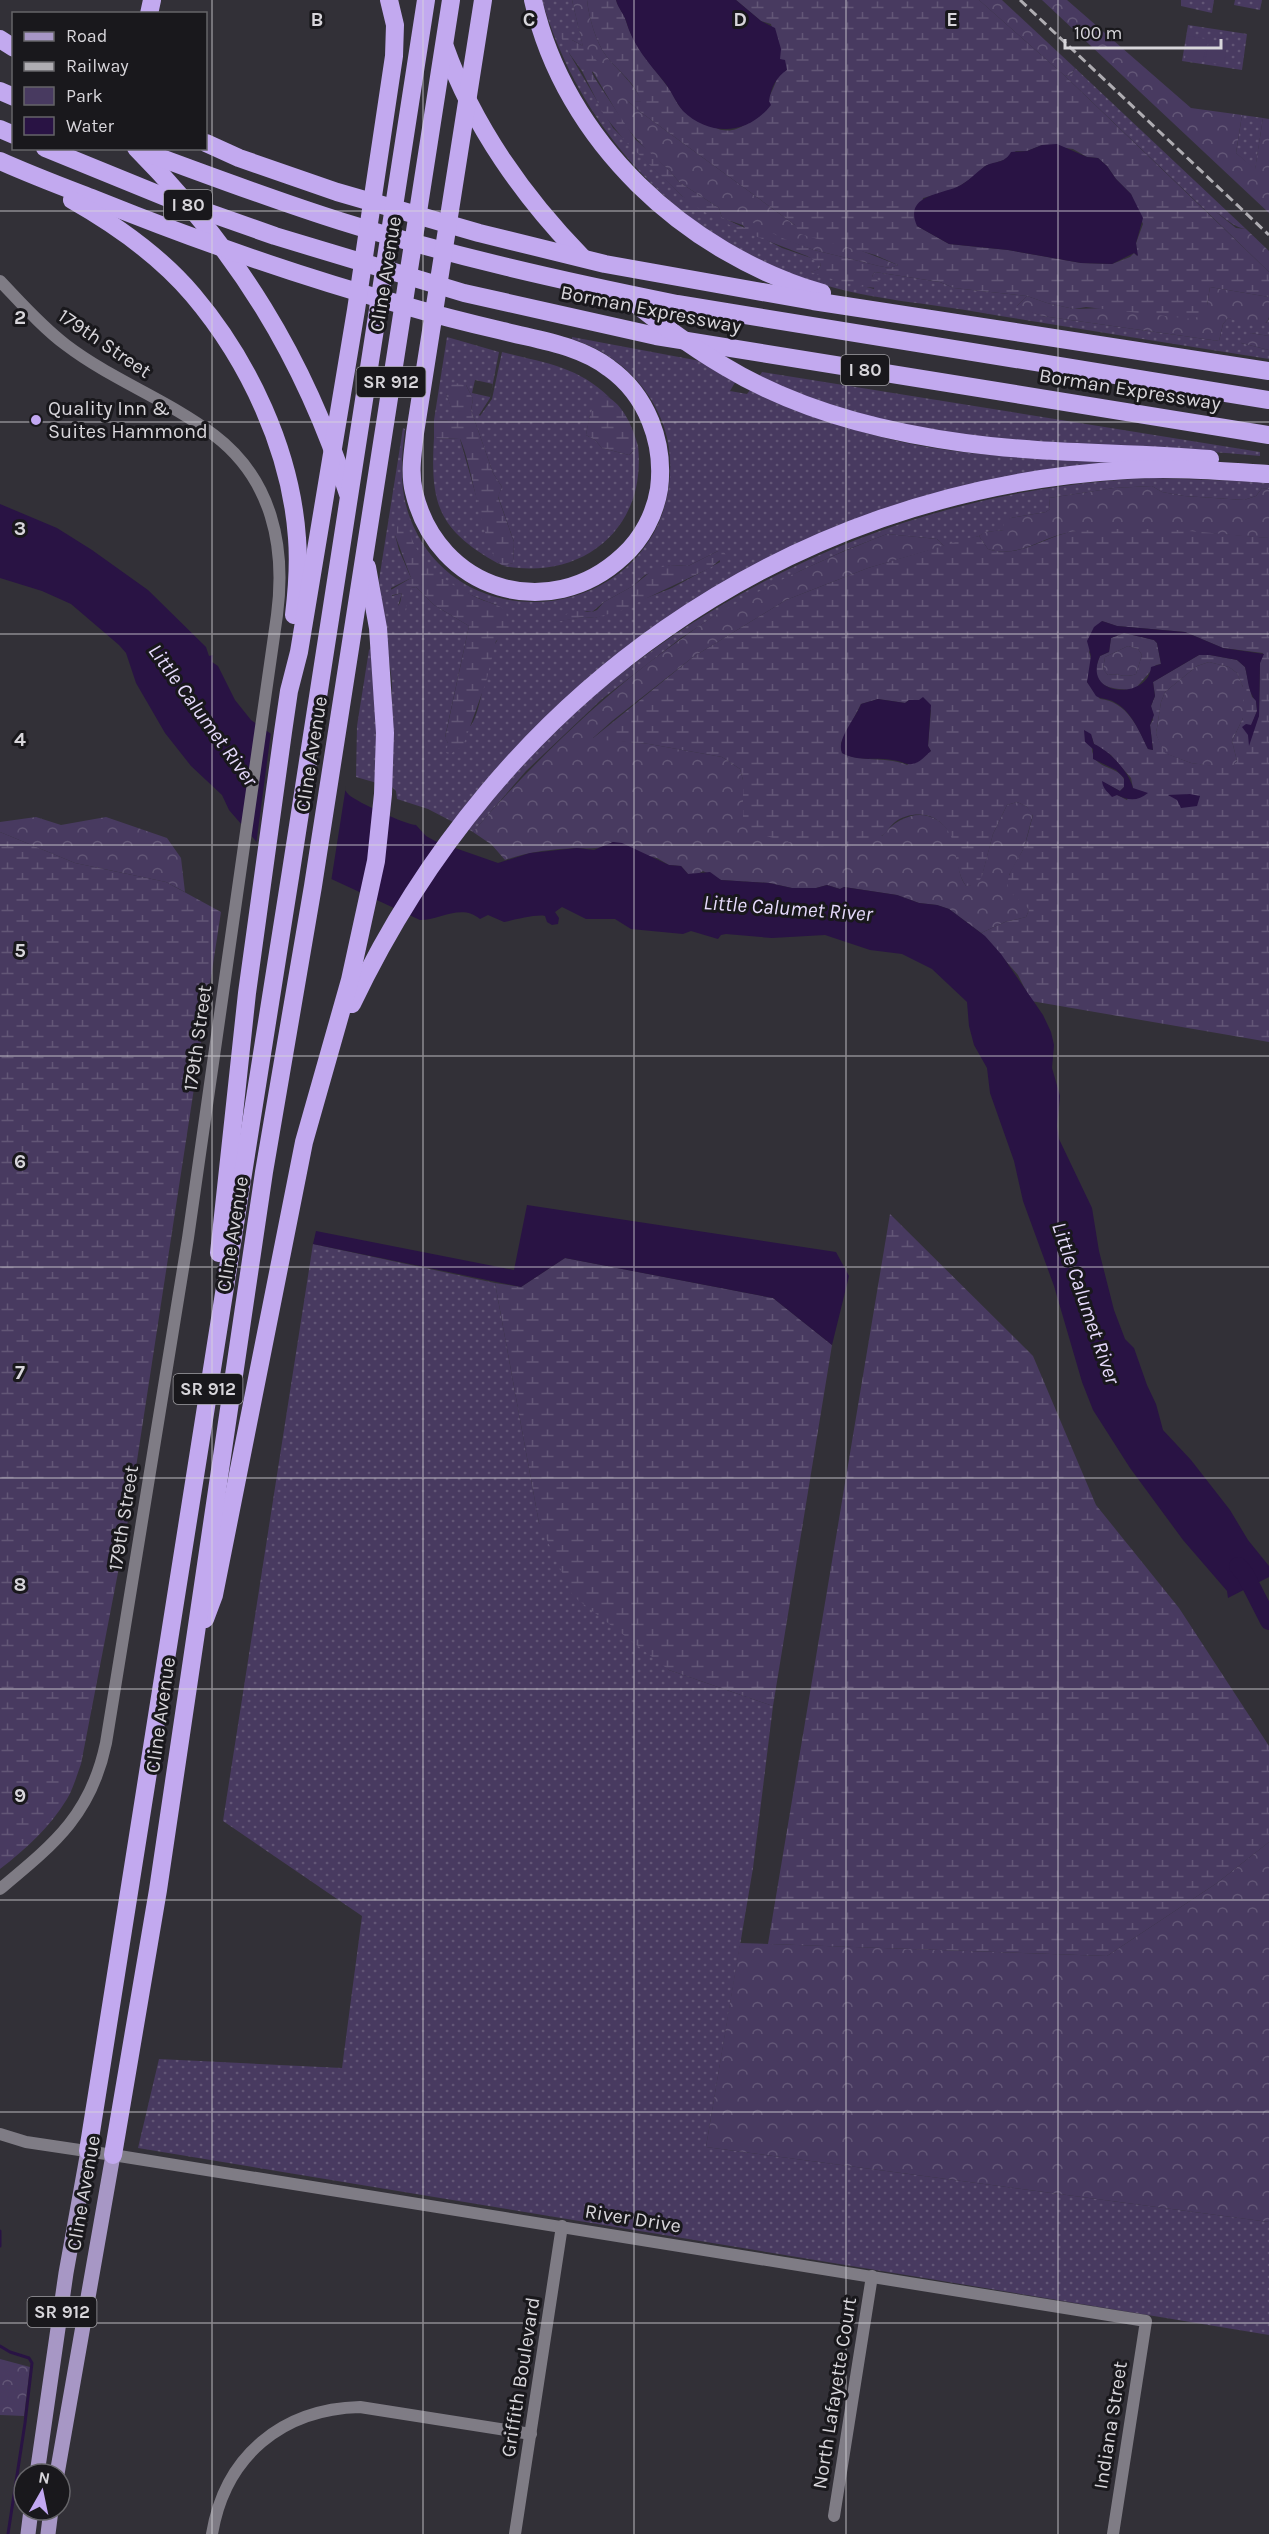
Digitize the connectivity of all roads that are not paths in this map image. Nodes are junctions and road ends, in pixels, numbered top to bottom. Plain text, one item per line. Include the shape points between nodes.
1 (389, 0) edge
2 (427, 0) edge
3 (451, 0) edge
4 (483, 0) edge
5 (533, 0) edge
6 (207, 143) edge
7 (50, 150) edge
8 (138, 150) edge
9 (142, 150) edge
10 (5, 163) edge
11 (0, 282) edge
12 (909, 314) junction
13 (1269, 371) edge
14 (1269, 400) edge
15 (1269, 435) edge
16 (1269, 466) edge
17 (1269, 474) edge
18 (289, 691) junction
19 (326, 1060) junction
20 (212, 1361) junction
21 (192, 1654) junction
22 (0, 1889) edge
23 (0, 2134) edge
24 (88, 2151) junction
25 (113, 2155) junction
26 (562, 2226) junction
27 (872, 2276) junction
28 (1146, 2321) joint
29 (531, 2434) junction
30 (39, 2462) edge
31 (59, 2462) edge
32 (834, 2516) dead end
33 (213, 2534) edge
34 (516, 2534) edge
35 (1113, 2534) edge

1 - 18 highway via 395,26 393,67 356,310 299,652
2 - 16 highway via 453,70 479,119 510,171 557,232 604,279 661,325 744,377 789,398 905,434 1010,447 1174,456
2 - 20 highway, Cline Avenue / SR 912
3 - 21 highway, Cline Avenue / SR 912 via 313,886 264,1172
4 - 10 highway via 415,433 413,489 430,534 444,552 471,574 499,587 538,592 589,582 613,566 642,533 652,512 661,470 655,433 636,394 594,358 573,349 476,325 323,281 206,242
5 - 12 highway via 549,51 584,116 633,181 671,215 746,264 790,283
6 - 12 highway via 337,192 616,266
7 - 15 highway, Borman Expressway / I 80 via 170,199 334,255 464,293 656,336
8 - 19 highway via 207,226 265,308 304,379 332,445 358,525 370,582 379,644 384,777 376,861 363,928
9 - 14 highway, Borman Expressway / I 80 via 340,221 470,258 598,288
10 - 18 highway via 118,228 157,260 193,294 252,384 290,486 297,538
11 - 22 street, 179th Street via 66,345 214,435 230,449 254,479 271,514 281,571 188,1238 104,1755 90,1793 68,1827
12 - 13 highway
17 - 19 highway via 1128,470 989,489 926,505 803,550 677,619 626,657 540,732 464,820 422,877 386,938
18 - 20 highway via 265,854 221,1226
19 - 21 highway via 304,1142 214,1595
20 - 24 highway, Cline Avenue / SR 912
21 - 25 highway, Cline Avenue / SR 912 via 158,1890
23 - 24 street
24 - 25 street
24 - 30 main road, Cline Avenue / SR 912
25 - 26 street, River Drive
25 - 31 main road, Cline Avenue / SR 912
26 - 27 street, River Drive
26 - 29 street, Griffith Boulevard
27 - 28 street, River Drive
27 - 32 street, North Lafayette Court
28 - 35 street, Indiana Street
29 - 33 street via 360,2408 310,2414 276,2431 246,2457 222,2496
29 - 34 street, Griffith Boulevard

